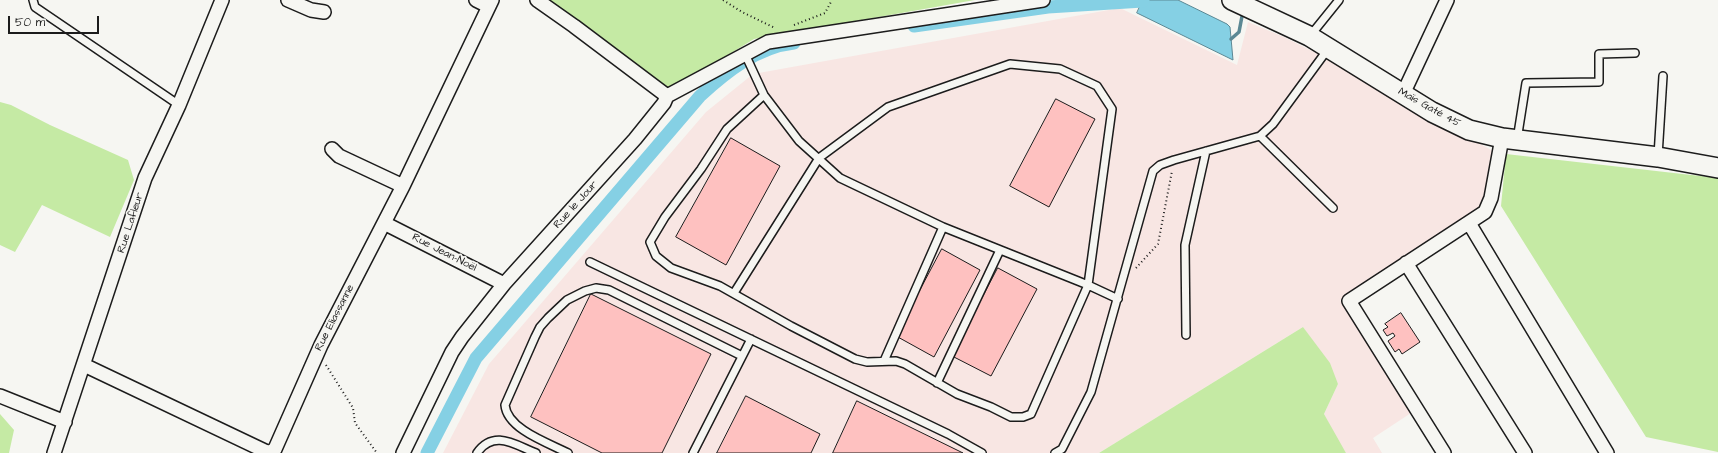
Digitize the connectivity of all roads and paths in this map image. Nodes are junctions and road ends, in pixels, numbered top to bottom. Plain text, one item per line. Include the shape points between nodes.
1 (33, 0) edge
2 (222, 0) edge
3 (288, 0) edge
4 (476, 0) edge
5 (537, 0) edge
6 (723, 0) edge
7 (832, 0) edge
8 (1043, 0) edge
9 (1232, 0) edge
10 (1339, 0) edge
11 (1447, 0) edge
12 (490, 3) edge
13 (324, 12) dead end
14 (788, 27) dead end
15 (779, 29) dead end
16 (1310, 36) junction
17 (1328, 48) junction
18 (1635, 53) dead end
19 (745, 54) junction
20 (1663, 76) dead end
21 (1403, 94) junction
22 (764, 95) junction
23 (667, 96) junction
24 (179, 105) junction
25 (1260, 136) junction
26 (1509, 139) junction
27 (332, 149) dead end
28 (1206, 151) junction
29 (1658, 157) junction
30 (820, 158) junction
31 (1174, 160) junction
32 (1718, 168) edge
33 (403, 186) junction
34 (1333, 208) dead end
35 (384, 223) junction
36 (1469, 223) junction
37 (943, 227) junction
38 (1000, 250) junction
39 (590, 262) dead end
40 (1406, 263) junction
41 (1123, 282) junction
42 (504, 284) junction
43 (1088, 285) junction
44 (734, 293) junction
45 (1118, 299) junction
46 (1186, 335) dead end
47 (751, 339) junction
48 (321, 345) junction
49 (742, 356) junction
50 (884, 361) junction
51 (84, 365) junction
52 (936, 383) junction
53 (0, 396) edge
54 (65, 422) junction
55 (1604, 452) edge
56 (54, 453) edge
57 (377, 453) edge
58 (403, 453) edge
59 (477, 453) edge
60 (536, 453) edge
61 (568, 453) edge
62 (693, 453) edge
63 (982, 453) edge
64 (1055, 453) edge
65 (1444, 453) edge
66 (1525, 453) edge

1 - 24 lane via 35,8
2 - 24 street, Rue Lafleur
3 - 13 street via 311,10
4 - 12 street
5 - 23 street
6 - 15 path via 764,24
7 - 14 path via 825,13
8 - 19 street via 768,42
9 - 16 street, Maïs Gaté 45
10 - 16 lane
11 - 21 street
12 - 33 street, Rue Eliassanne
16 - 17 street, Maïs Gaté 45
17 - 21 street, Maïs Gaté 45
17 - 25 lane via 1273,124
18 - 26 lane via 1599,54 1599,82 1526,83
19 - 22 lane
19 - 23 street
20 - 29 lane
21 - 26 street, Maïs Gaté 45 via 1469,130
22 - 30 lane via 799,141
22 - 44 lane via 727,129 650,242 656,256 671,268
23 - 42 street, Rue le Jour via 635,139
24 - 51 street, Rue Lafleur via 145,178
25 - 28 lane
25 - 34 lane
26 - 29 street, Maïs Gaté 45
26 - 36 street via 1485,212
27 - 33 street via 340,156
28 - 31 lane
28 - 46 lane via 1185,245
29 - 32 street, Maïs Gaté 45
30 - 37 lane via 840,178
30 - 43 lane via 888,107 1010,64 1060,69 1097,86 1112,109
30 - 44 lane
31 - 41 path via 1158,244
31 - 41 lane via 1160,165 1153,171
33 - 35 street, Rue Eliassanne
35 - 42 street, Rue Jean-Noël
35 - 48 street, Rue Eliassanne
36 - 40 street
36 - 55 street
37 - 38 lane
37 - 50 lane
38 - 43 lane
38 - 52 lane
39 - 47 lane
40 - 65 street via 1349,301
40 - 66 street
41 - 45 lane
42 - 58 street, Rue le Jour via 452,352
43 - 45 lane
43 - 52 lane via 1031,414 1011,417
44 - 50 lane via 855,359 867,362
45 - 64 lane via 1091,392 1062,448
47 - 49 lane
47 - 63 lane
48 - 51 street, Rue Eliassanne via 275,449 267,452
48 - 57 path via 326,364 353,408 355,423
49 - 61 lane via 609,290 596,288 567,300 540,327 505,405 507,414 520,429
49 - 62 lane
50 - 52 lane via 905,364
51 - 54 street, Rue Lafleur
53 - 54 street
54 - 56 street, Rue Lafleur
59 - 60 lane via 484,444 501,439

